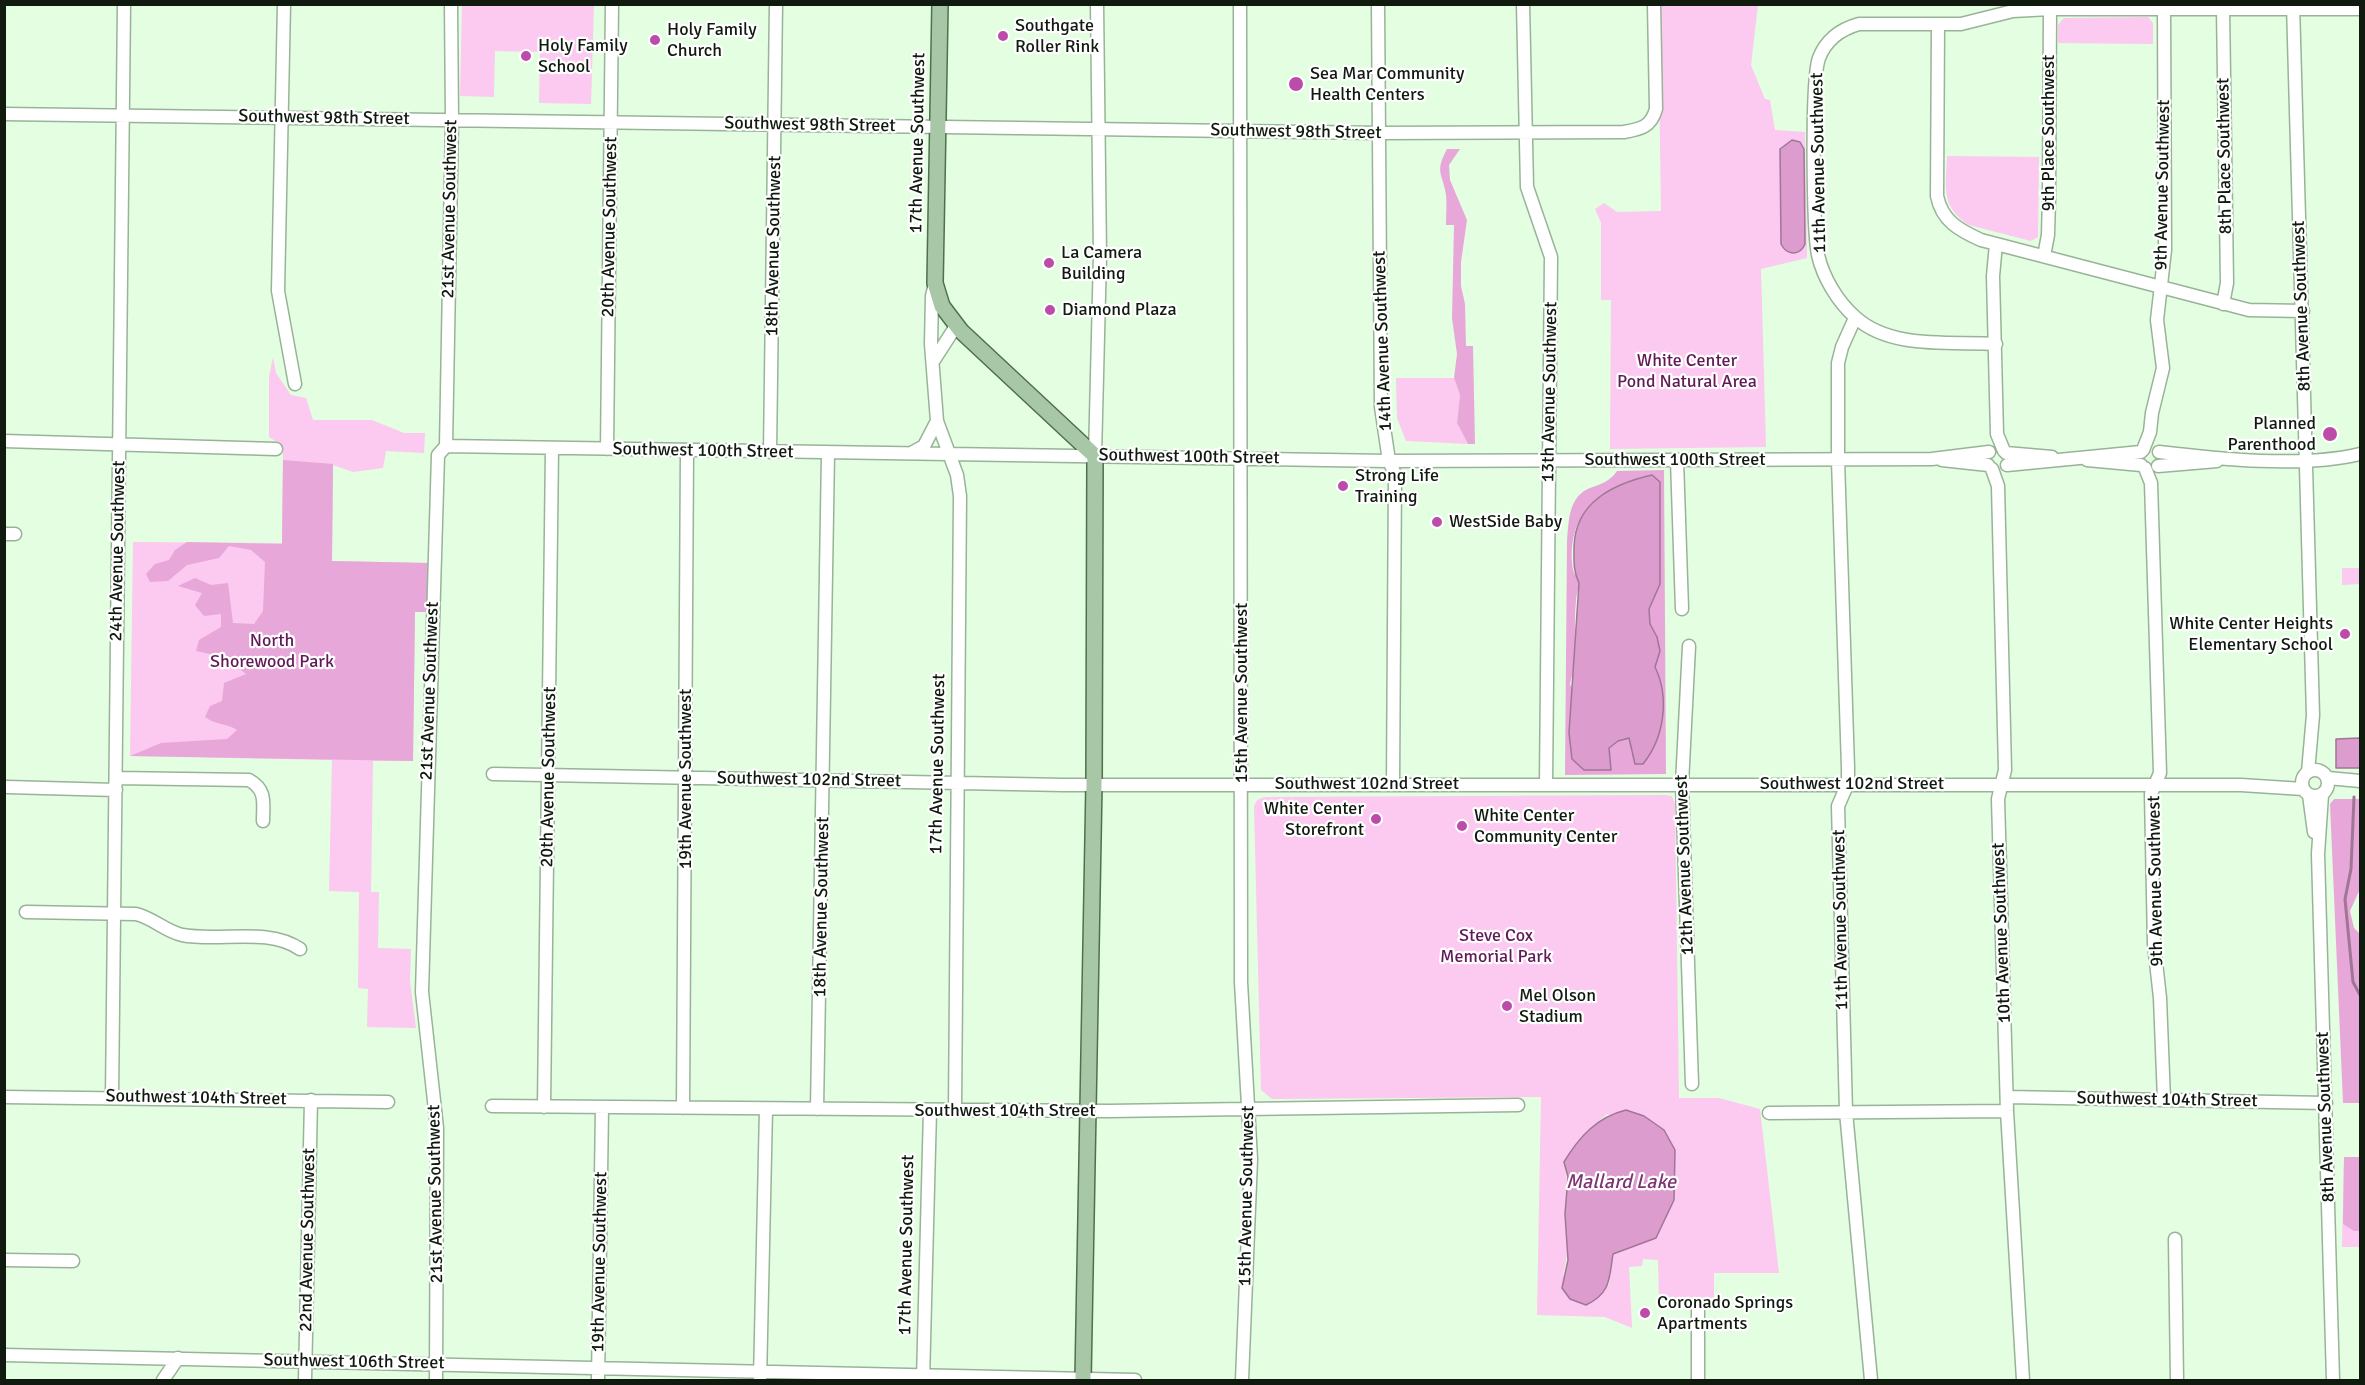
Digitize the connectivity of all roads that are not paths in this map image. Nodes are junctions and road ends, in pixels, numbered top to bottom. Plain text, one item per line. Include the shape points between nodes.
1 (124, 4) edge
2 (284, 4) edge
3 (451, 4) edge
4 (612, 4) edge
5 (776, 4) edge
6 (940, 4) edge
7 (1097, 4) edge
8 (1104, 4) edge
9 (1240, 4) edge
10 (1378, 4) edge
11 (1523, 4) edge
12 (1654, 4) edge
13 (1984, 4) edge
14 (2293, 6) edge
15 (2217, 7) edge
16 (2164, 8) junction
17 (2356, 8) edge
18 (2050, 9) junction
19 (1986, 18) junction
20 (1938, 24) junction
21 (1100, 107) junction
22 (4, 114) edge
23 (123, 115) junction
24 (282, 117) junction
25 (452, 120) junction
26 (611, 122) junction
27 (776, 124) junction
28 (939, 127) junction
29 (1100, 129) junction
30 (1239, 131) junction
31 (1379, 133) junction
32 (1526, 133) junction
33 (1996, 244) junction
34 (2044, 256) junction
35 (935, 283) junction
36 (2161, 288) junction
37 (2223, 304) junction
38 (2303, 311) junction
39 (1855, 318) junction
40 (956, 326) junction
41 (1996, 344) junction
42 (934, 360) junction
43 (295, 384) dead end
44 (937, 422) junction
45 (2150, 432) junction
46 (4, 441) edge
47 (120, 445) junction
48 (446, 446) junction
49 (552, 448) junction
50 (276, 449) dead end
51 (607, 449) junction
52 (687, 450) junction
53 (2158, 451) junction
54 (770, 452) junction
55 (828, 453) junction
56 (912, 453) junction
57 (950, 453) junction
58 (2361, 454) edge
59 (1095, 456) junction
60 (1242, 459) junction
61 (1998, 459) junction
62 (2227, 459) junction
63 (1389, 460) junction
64 (1677, 460) junction
65 (1838, 460) junction
66 (1549, 461) junction
67 (2148, 461) junction
68 (2306, 461) junction
69 (1682, 609) dead end
70 (1689, 646) dead end
71 (2313, 716) junction
72 (492, 774) dead end
73 (549, 774) junction
74 (687, 777) junction
75 (824, 780) junction
76 (2361, 781) edge
77 (956, 782) junction
78 (1848, 783) junction
79 (2306, 783) junction
80 (2325, 783) junction
81 (116, 784) junction
82 (1094, 784) junction
83 (1242, 784) junction
84 (1393, 784) junction
85 (1546, 784) junction
86 (1682, 784) junction
87 (2002, 784) junction
88 (2156, 785) junction
89 (2361, 786) edge
90 (8, 787) dead end
91 (263, 821) dead end
92 (2318, 854) junction
93 (26, 912) dead end
94 (114, 913) junction
95 (300, 949) dead end
96 (1692, 1084) dead end
97 (4, 1096) edge
98 (112, 1097) junction
99 (2007, 1097) junction
100 (311, 1100) junction
101 (2164, 1100) junction
102 (388, 1102) dead end
103 (2326, 1103) junction
104 (1518, 1105) dead end
105 (492, 1106) dead end
106 (544, 1107) junction
107 (602, 1108) junction
108 (683, 1108) junction
109 (766, 1109) junction
110 (817, 1109) junction
111 (930, 1110) junction
112 (955, 1110) junction
113 (1250, 1110) junction
114 (1089, 1111) junction
115 (2007, 1111) junction
116 (1846, 1112) junction
117 (1769, 1113) dead end
118 (2175, 1239) dead end
119 (4, 1260) edge
120 (73, 1261) dead end
121 (1698, 1308) dead end
122 (4, 1354) edge
123 (178, 1358) junction
124 (305, 1361) junction
125 (436, 1364) junction
126 (598, 1374) edge
127 (760, 1376) edge
128 (923, 1378) edge
129 (163, 1380) edge
130 (305, 1380) edge
131 (436, 1380) edge
132 (1083, 1380) edge
133 (1135, 1380) edge
134 (1242, 1380) edge
135 (1698, 1380) edge
136 (1871, 1380) edge
137 (2023, 1380) edge
138 (2177, 1380) edge
139 (2333, 1380) edge

1 - 23 street, 24th Avenue Southwest
2 - 24 street
3 - 25 street, 21st Avenue Southwest
4 - 26 street, 20th Avenue Southwest
5 - 27 street, 18th Avenue Southwest
6 - 28 main road, 17th Avenue Southwest
7 - 21 street
8 - 21 street
9 - 30 street, 15th Avenue Southwest
10 - 31 street, 14th Avenue Southwest
11 - 32 street, 13th Avenue Southwest
12 - 32 street, Southwest 98th Street via 1656,109 1649,124 1624,132
13 - 19 street
14 - 15 street
14 - 17 street
14 - 38 street, 8th Avenue Southwest
15 - 16 street
15 - 37 street, 8th Place Southwest via 2227,283
16 - 18 street
16 - 36 street, 9th Avenue Southwest via 2165,250
18 - 19 street via 2013,11
18 - 34 street, 9th Place Southwest via 2049,198
19 - 20 street
20 - 33 street via 1939,208 1955,227
20 - 39 street, 11th Avenue Southwest via 1848,27 1822,51 1816,69 1818,253 1827,281
21 - 29 street
22 - 23 street, Southwest 98th Street
23 - 24 street, Southwest 98th Street
23 - 47 street, 24th Avenue Southwest
24 - 25 street, Southwest 98th Street
24 - 43 street via 278,291
25 - 26 street, Southwest 98th Street
25 - 48 street, 21st Avenue Southwest
26 - 27 street, Southwest 98th Street
26 - 51 street, 20th Avenue Southwest
27 - 28 street, Southwest 98th Street
27 - 54 street, 18th Avenue Southwest
28 - 29 street, Southwest 98th Street
28 - 35 main road, 17th Avenue Southwest
29 - 30 street, Southwest 98th Street
29 - 59 street
30 - 31 street, Southwest 98th Street
30 - 60 street, 15th Avenue Southwest
31 - 32 street, Southwest 98th Street
31 - 63 street, 14th Avenue Southwest via 1381,407
32 - 66 street, 13th Avenue Southwest via 1528,196 1551,257
33 - 34 street
33 - 41 street
34 - 36 street
35 - 40 main road, 17th Avenue Southwest via 942,306
35 - 42 street, 17th Avenue Southwest via 931,328
36 - 37 street
36 - 45 street, 9th Avenue Southwest via 2157,320 2163,368
37 - 38 street via 2264,312
38 - 68 street, 8th Avenue Southwest
39 - 41 street via 1895,337 1916,342
39 - 65 street, 11th Avenue Southwest via 1838,363
40 - 42 street
40 - 59 main road, 17th Avenue Southwest
41 - 61 street
42 - 44 street, 17th Avenue Southwest
44 - 56 street via 924,446
44 - 57 street, 17th Avenue Southwest
45 - 53 street
45 - 67 street, 9th Avenue Southwest
46 - 47 street
47 - 50 street
47 - 81 street, 24th Avenue Southwest
48 - 49 street, Southwest 100th Street
48 - 125 street, 21st Avenue Southwest via 438,455 422,992 437,1128
49 - 51 street, Southwest 100th Street
49 - 73 street, 20th Avenue Southwest
51 - 52 street, Southwest 100th Street
52 - 54 street, Southwest 100th Street
52 - 74 street, 19th Avenue Southwest
53 - 62 street, Southwest 100th Street
53 - 67 street via 2161,458
54 - 55 street, Southwest 100th Street
55 - 56 street, Southwest 100th Street
55 - 75 street, 18th Avenue Southwest
56 - 57 street, Southwest 100th Street
57 - 59 street, Southwest 100th Street
57 - 77 street, 17th Avenue Southwest via 960,496
58 - 68 street, Southwest 100th Street
59 - 60 street, Southwest 100th Street
59 - 82 main road
60 - 63 street, Southwest 100th Street
60 - 83 street, 15th Avenue Southwest
61 - 65 street, Southwest 100th Street
61 - 67 street, Southwest 100th Street
61 - 87 street, 10th Avenue Southwest via 2005,770
62 - 67 street, Southwest 100th Street via 2201,464
62 - 68 street, Southwest 100th Street
63 - 66 street, Southwest 100th Street
63 - 84 street, 14th Avenue Southwest via 1395,474
64 - 65 street, Southwest 100th Street
64 - 66 street, Southwest 100th Street
64 - 69 street
65 - 78 street, 11th Avenue Southwest
66 - 85 street, 13th Avenue Southwest
67 - 88 street, 9th Avenue Southwest via 2160,772
68 - 71 street, 8th Avenue Southwest
70 - 86 street, 12th Avenue Southwest
71 - 79 street, 8th Avenue Southwest
71 - 80 street, 8th Avenue Southwest
72 - 73 street, Southwest 102nd Street
73 - 74 street, Southwest 102nd Street
73 - 106 street, 20th Avenue Southwest
74 - 75 street, Southwest 102nd Street
74 - 108 street, 19th Avenue Southwest
75 - 77 street, Southwest 102nd Street
75 - 110 street, 18th Avenue Southwest
76 - 80 street
77 - 82 street, Southwest 102nd Street
77 - 112 street, 17th Avenue Southwest
78 - 86 street, Southwest 102nd Street
78 - 87 street, Southwest 102nd Street
78 - 116 street, 11th Avenue Southwest via 1838,806
79 - 80 street
79 - 80 street via 2314,770
79 - 88 street, Southwest 102nd Street
79 - 92 street, 8th Avenue Southwest
80 - 89 street
80 - 92 street, 8th Avenue Southwest
81 - 90 street
81 - 91 street via 249,780 264,792
81 - 94 street, 24th Avenue Southwest
82 - 83 street, Southwest 102nd Street
82 - 114 main road
83 - 84 street, Southwest 102nd Street
83 - 113 street, 15th Avenue Southwest via 1242,982
84 - 85 street, Southwest 102nd Street
85 - 86 street, Southwest 102nd Street
86 - 96 street, 12th Avenue Southwest
87 - 88 street, Southwest 102nd Street
87 - 99 street, 10th Avenue Southwest via 1998,799
88 - 101 street, 9th Avenue Southwest via 2151,794 2154,944
92 - 103 street, 8th Avenue Southwest
93 - 94 street
94 - 95 street via 146,916 180,934 284,939
94 - 98 street, 24th Avenue Southwest
97 - 98 street, Southwest 104th Street
98 - 100 street, Southwest 104th Street
99 - 101 street, Southwest 104th Street
99 - 115 street, 10th Avenue Southwest
100 - 102 street, Southwest 104th Street
100 - 124 street, 22nd Avenue Southwest
101 - 103 street, Southwest 104th Street
103 - 139 street, 8th Avenue Southwest
104 - 113 street, Southwest 104th Street
105 - 106 street, Southwest 104th Street
106 - 107 street, Southwest 104th Street
107 - 108 street, Southwest 104th Street
107 - 126 street, 19th Avenue Southwest
108 - 109 street, Southwest 104th Street
109 - 110 street, Southwest 104th Street
109 - 127 street
110 - 111 street, Southwest 104th Street
111 - 112 street, Southwest 104th Street
111 - 128 street, 17th Avenue Southwest
112 - 114 street, Southwest 104th Street
113 - 114 street, Southwest 104th Street
113 - 134 street, 15th Avenue Southwest
114 - 132 main road
115 - 116 street
115 - 137 street, 10th Avenue Southwest
116 - 117 street
116 - 136 street, 11th Avenue Southwest
118 - 138 street
119 - 120 street
121 - 135 street
122 - 123 street, Southwest 106th Street
123 - 124 street, Southwest 106th Street
123 - 129 street
124 - 125 street, Southwest 106th Street
124 - 130 street, 22nd Avenue Southwest
125 - 126 street, Southwest 106th Street
125 - 131 street, 21st Avenue Southwest
126 - 127 street, Southwest 106th Street
127 - 128 street, Southwest 106th Street
128 - 132 street, Southwest 106th Street
132 - 133 street, Southwest 106th Street

